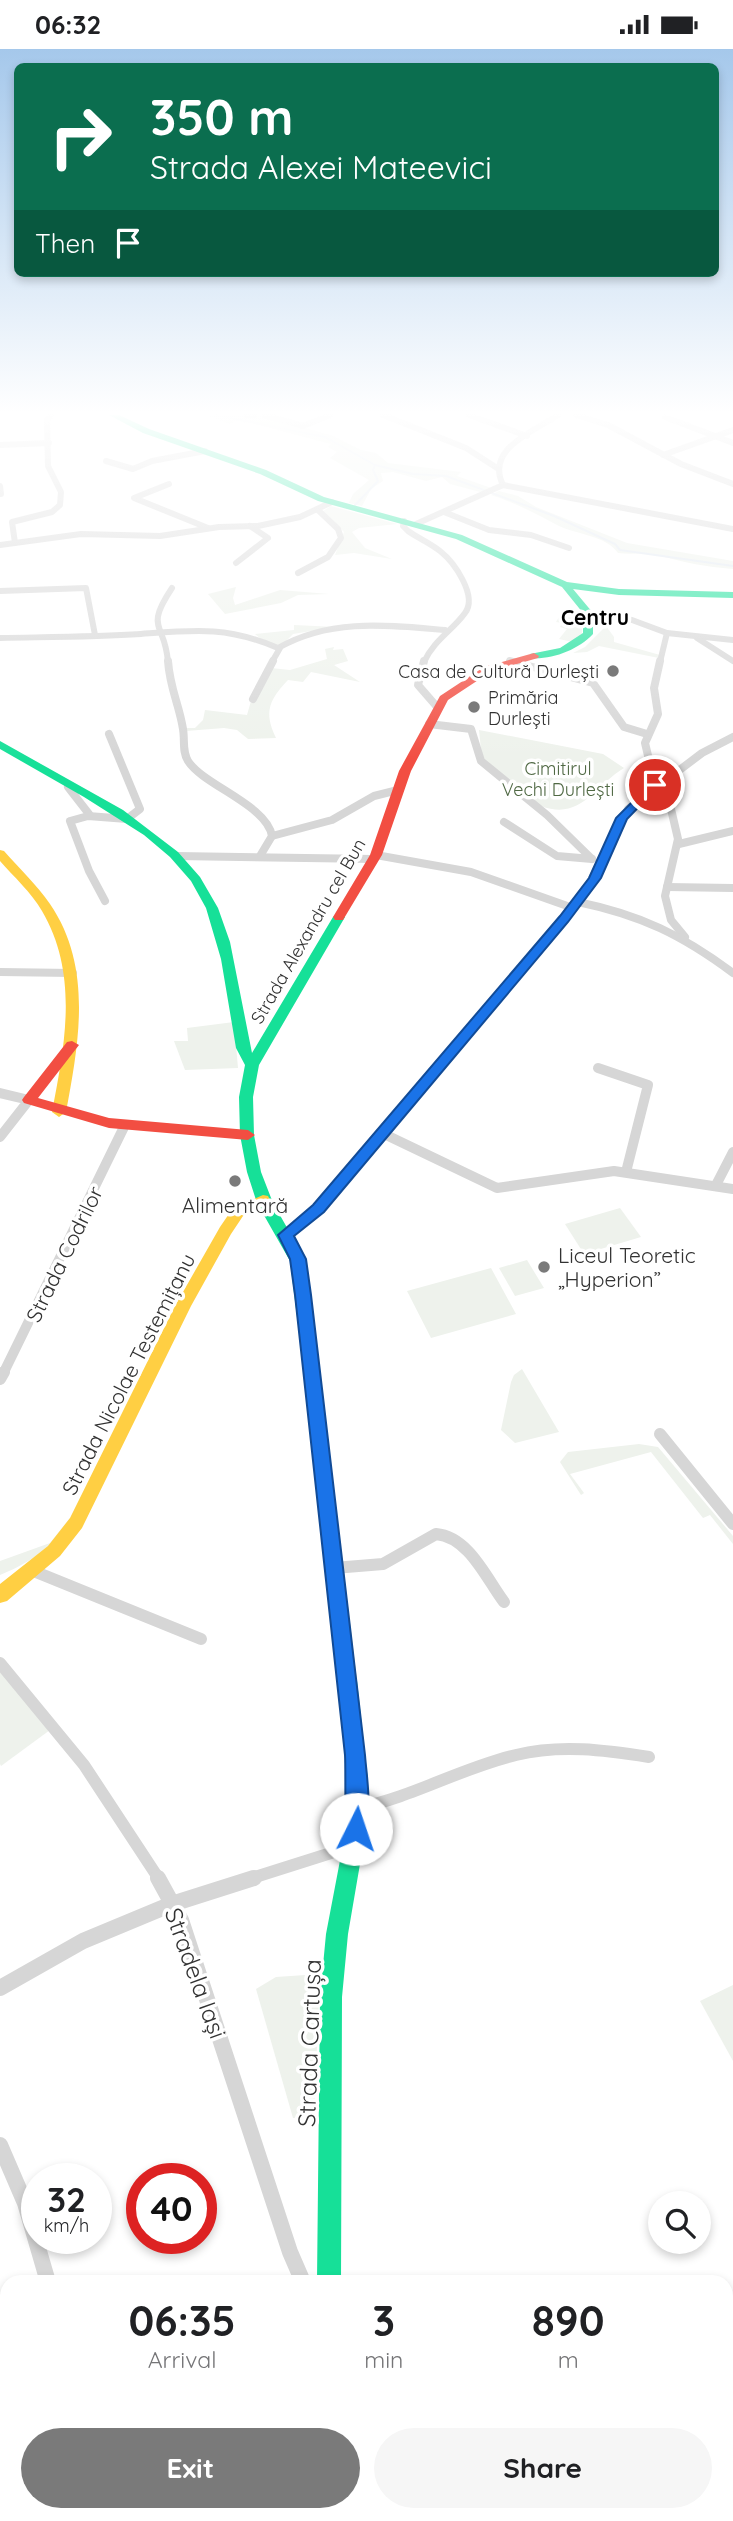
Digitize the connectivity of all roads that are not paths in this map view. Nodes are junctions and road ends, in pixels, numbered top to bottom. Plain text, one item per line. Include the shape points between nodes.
1 (14, 530) edge
2 (199, 530) edge
3 (257, 530) edge
4 (340, 530) edge
5 (407, 530) edge
6 (434, 530) edge
7 (492, 530) edge
8 (15, 543) junction
9 (0, 545) edge
10 (569, 548) dead end
11 (236, 563) dead end
12 (298, 573) dead end
13 (172, 588) dead end
14 (570, 590) junction
15 (0, 591) edge
16 (733, 595) edge
17 (589, 615) junction
18 (445, 630) junction
19 (158, 631) junction
20 (667, 633) junction
21 (95, 635) junction
22 (691, 636) junction
23 (0, 639) edge
24 (733, 640) edge
25 (280, 647) junction
26 (510, 661) junction
27 (733, 661) edge
28 (253, 699) dead end
29 (438, 708) junction
30 (429, 724) junction
31 (109, 734) dead end
32 (647, 734) junction
33 (733, 737) edge
34 (0, 744) edge
35 (655, 785) junction
36 (68, 787) junction
37 (398, 790) junction
38 (89, 814) junction
39 (127, 820) junction
40 (504, 822) dead end
41 (733, 831) edge
42 (272, 836) junction
43 (679, 844) junction
44 (0, 854) edge
45 (176, 856) junction
46 (260, 856) junction
47 (375, 857) junction
48 (597, 860) junction
49 (667, 887) junction
50 (733, 888) edge
51 (105, 901) dead end
52 (575, 905) junction
53 (685, 937) junction
54 (0, 972) edge
55 (73, 973) junction
56 (733, 973) edge
57 (72, 1045) junction
58 (252, 1065) junction
59 (598, 1068) dead end
60 (0, 1093) edge
61 (29, 1100) junction
62 (59, 1112) junction
63 (124, 1127) junction
64 (382, 1133) junction
65 (248, 1135) junction
66 (0, 1137) edge
67 (733, 1152) edge
68 (626, 1172) junction
69 (716, 1185) junction
70 (733, 1189) edge
71 (263, 1200) junction
72 (285, 1235) junction
73 (0, 1379) edge
74 (660, 1434) dead end
75 (733, 1524) edge
76 (334, 1568) junction
77 (31, 1570) junction
78 (1, 1592) edge
79 (504, 1602) dead end
80 (201, 1639) dead end
81 (0, 1663) edge
82 (649, 1757) dead end
83 (358, 1808) junction
84 (353, 1846) junction
85 (172, 1904) junction
86 (0, 1988) edge
87 (0, 2145) edge
88 (46, 2275) edge
89 (301, 2275) edge
90 (329, 2275) edge

1 - 8 street
2 - 8 street via 160,536 81,534
3 - 11 street via 268,538
4 - 12 street via 341,540 328,557
5 - 18 street via 446,557 461,578 469,606
6 - 14 street via 469,541
7 - 10 street via 531,535
8 - 9 street
13 - 19 street via 156,613
14 - 16 street
14 - 17 street
15 - 21 street via 88,589
17 - 20 street via 632,620
17 - 26 street, Strada Alexandru cel Bun via 588,634 576,646
18 - 25 street via 369,623 301,635
18 - 29 street via 424,661 418,682 421,692
19 - 21 street
19 - 25 street via 248,635
19 - 42 street via 167,646 170,688 181,719 186,757 246,804
20 - 22 street
20 - 32 street via 654,688 658,714
21 - 23 street
22 - 24 street
22 - 27 street
25 - 28 street
26 - 29 street, Strada Alexandru cel Bun via 470,679
26 - 32 street via 593,683 624,727
29 - 30 street, Strada Alexandru cel Bun
30 - 37 street, Strada Alexandru cel Bun
30 - 48 street via 473,731 481,761
31 - 39 street via 140,807
32 - 35 street
33 - 35 street via 702,751
34 - 36 street
35 - 43 street via 671,809
35 - 48 street via 622,818
36 - 38 street
36 - 39 street
37 - 42 street via 374,796 332,820
37 - 47 street, Strada Alexandru cel Bun
38 - 39 street
38 - 51 street via 70,823
39 - 45 street
40 - 48 street via 557,856
41 - 43 street
42 - 46 street
43 - 49 street
44 - 55 street via 49,911 63,937
45 - 46 street
45 - 58 street via 208,900 225,956 243,1048
46 - 47 street
47 - 52 street via 471,872
47 - 58 street, Strada Alexandru cel Bun
48 - 52 street via 595,878
49 - 50 street
49 - 53 street via 668,914
52 - 53 street via 639,916
52 - 64 street
53 - 56 street
54 - 55 street
55 - 57 street
57 - 61 street
57 - 62 street
58 - 65 street, Strada Alexandru cel Bun via 246,1094
59 - 68 street via 648,1085
60 - 61 street
61 - 62 street
61 - 66 street
62 - 63 street
63 - 65 street
63 - 73 street, Strada Codrilor
64 - 68 street via 497,1188
64 - 72 street via 319,1209
65 - 71 street, Strada Alexandru cel Bun
67 - 69 street
68 - 69 street
69 - 70 street
71 - 72 street, Strada Cartușa
71 - 77 street, Strada Nicolae Testemițanu via 232,1219 183,1306 76,1523
72 - 76 street, Strada Cartușa via 300,1269
74 - 75 street
76 - 79 street via 383,1564 443,1533 470,1555
76 - 83 street, Strada Cartușa
77 - 78 street, Strada Nicolae Testemițanu
77 - 80 street
81 - 85 street, Stradela Iași via 84,1765
82 - 83 street via 592,1748 533,1751 400,1800
83 - 84 street, Strada Cartușa
84 - 85 street
84 - 90 street, Strada Cartușa via 331,1997
85 - 86 street via 83,1941
85 - 89 street, Stradela Iași
87 - 88 street via 25,2203

